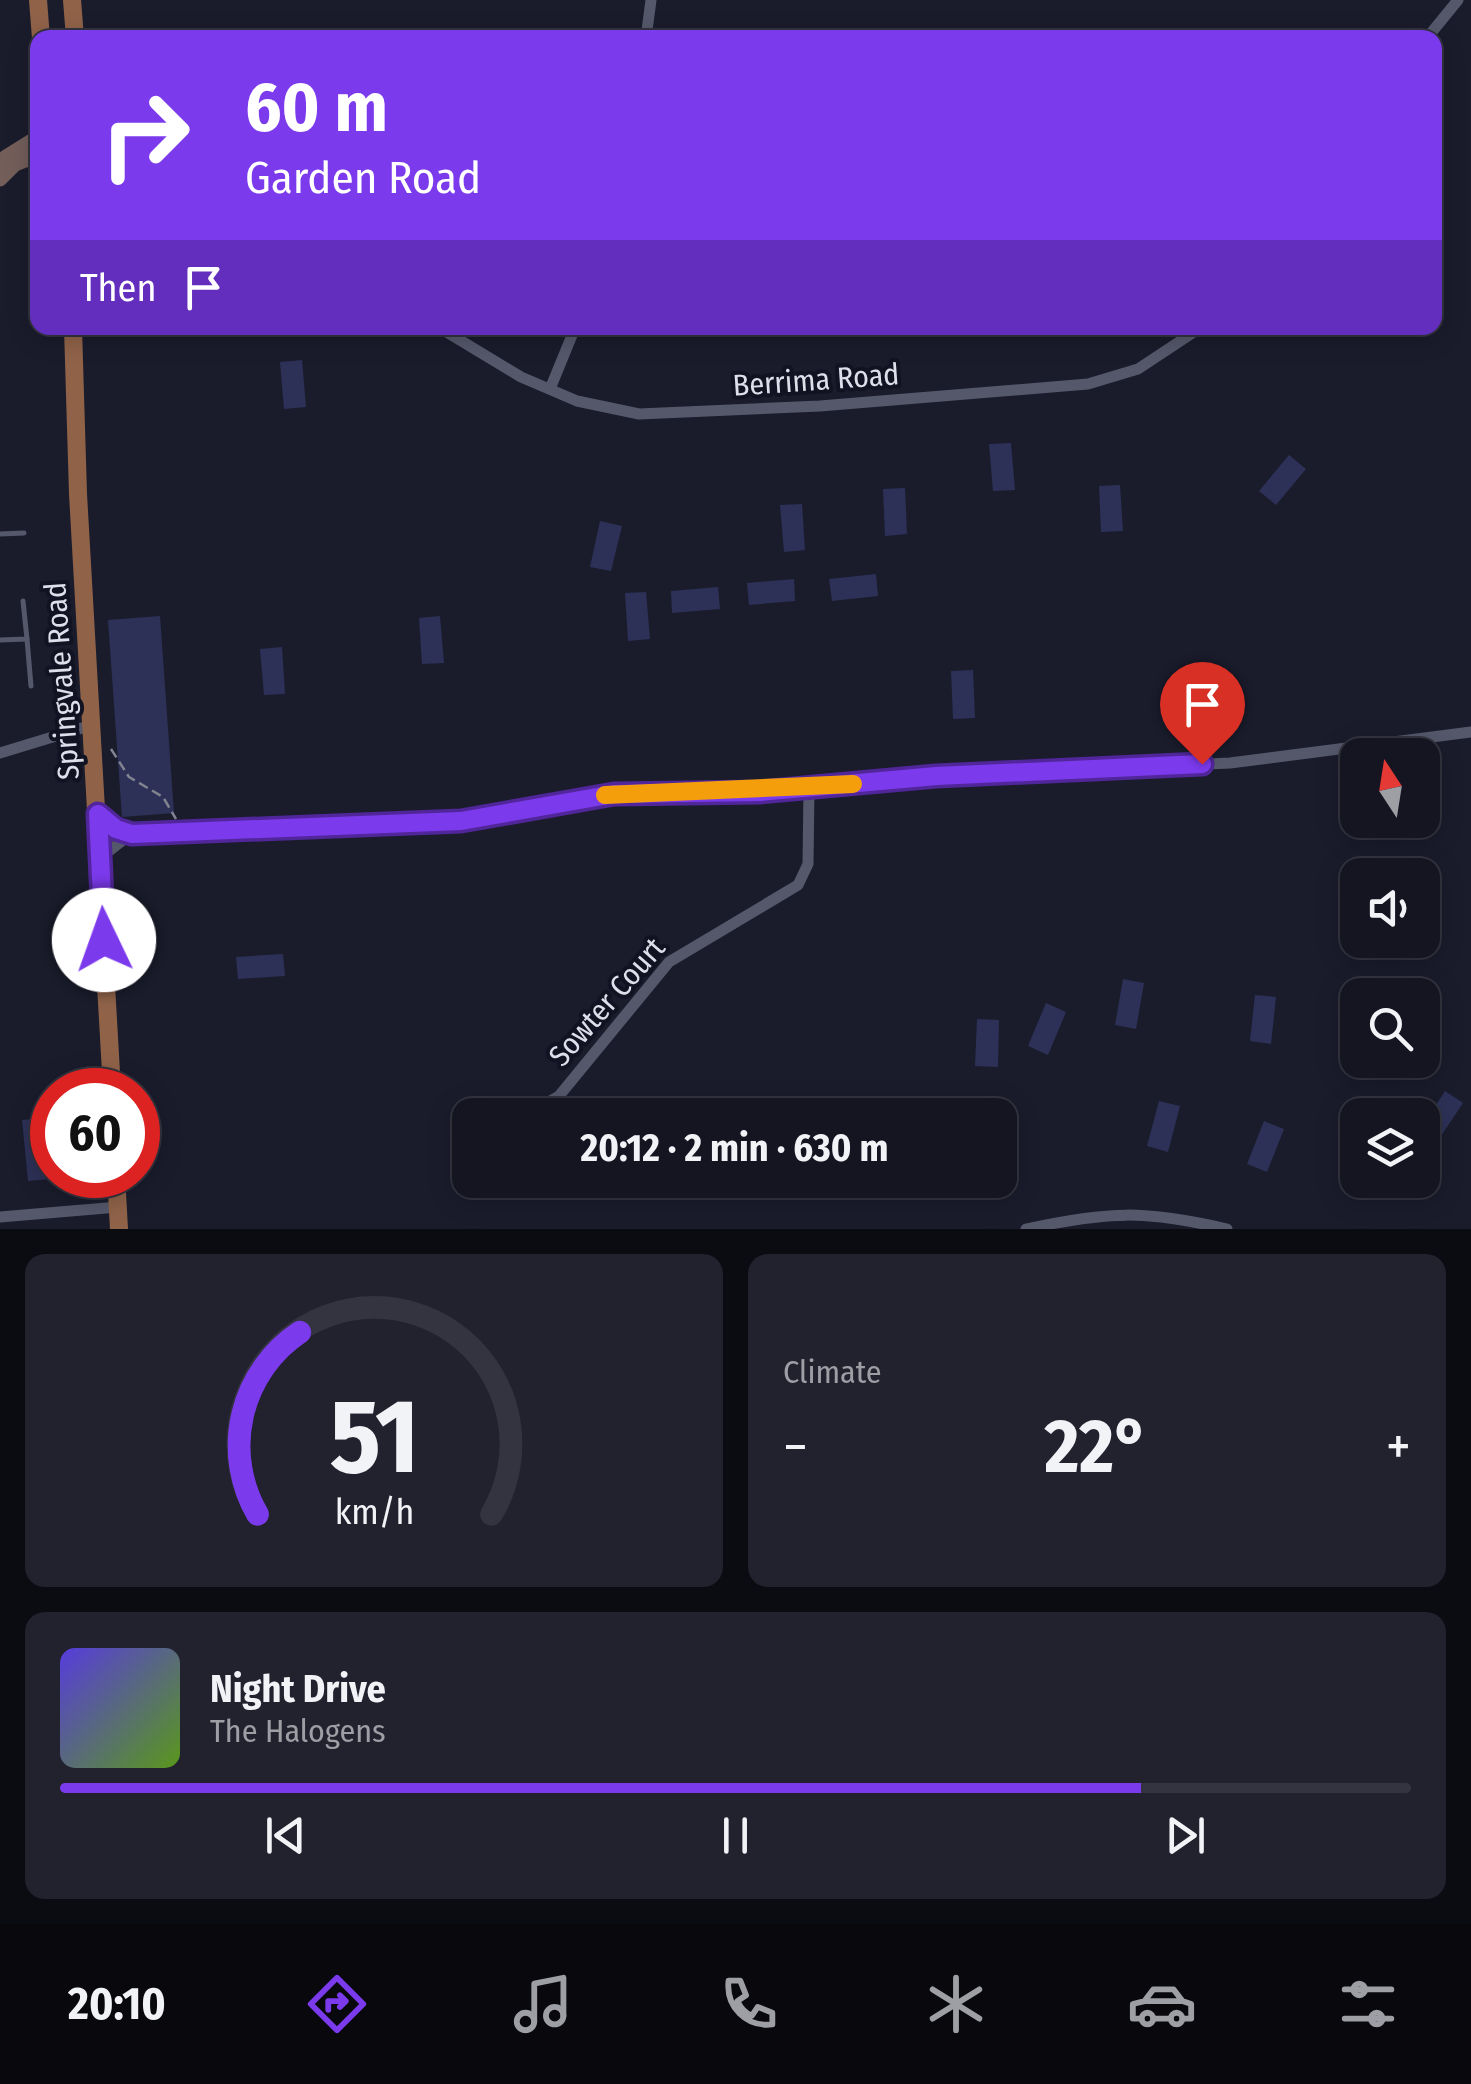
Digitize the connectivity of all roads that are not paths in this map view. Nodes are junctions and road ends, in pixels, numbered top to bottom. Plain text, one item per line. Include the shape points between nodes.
1 (38, 0) edge
2 (72, 0) edge
3 (651, 0) edge
4 (1458, 0) edge
5 (40, 30) edge
6 (74, 30) edge
7 (647, 30) edge
8 (1434, 30) edge
9 (30, 142) edge
10 (7, 158) edge
11 (0, 177) edge
12 (73, 335) edge
13 (451, 335) edge
14 (571, 335) edge
15 (1191, 335) edge
16 (550, 390) junction
17 (24, 533) dead end
18 (0, 534) edge
19 (23, 602) dead end
20 (27, 639) junction
21 (0, 640) edge
22 (31, 686) dead end
23 (92, 725) junction
24 (1471, 732) edge
25 (0, 753) edge
26 (808, 788) junction
27 (98, 814) junction
28 (132, 834) junction
29 (100, 858) junction
30 (111, 1068) edge
31 (556, 1098) edge
32 (117, 1198) edge
33 (118, 1207) junction
34 (0, 1217) edge
35 (120, 1229) edge
36 (1026, 1229) edge
37 (1227, 1229) edge

1 - 5 main road
2 - 6 main road
3 - 7 street
4 - 8 street
9 - 10 main road
10 - 11 main road
12 - 23 main road, Springvale Road
13 - 16 street, Berrima Road
14 - 16 street
15 - 16 street, Berrima Road via 1118,378 1049,388 671,415 608,409
17 - 18 lane
19 - 20 lane
20 - 21 lane
20 - 22 lane
23 - 25 street
23 - 27 main road, Springvale Road
24 - 26 street via 1230,763
26 - 28 street via 614,794 461,821
26 - 31 street, Sowter Court via 808,864 798,884 670,962
27 - 28 street
27 - 29 main road, Springvale Road
28 - 29 street
29 - 30 main road, Springvale Road
32 - 33 main road
33 - 34 street
33 - 35 main road
36 - 37 street via 1136,1212

